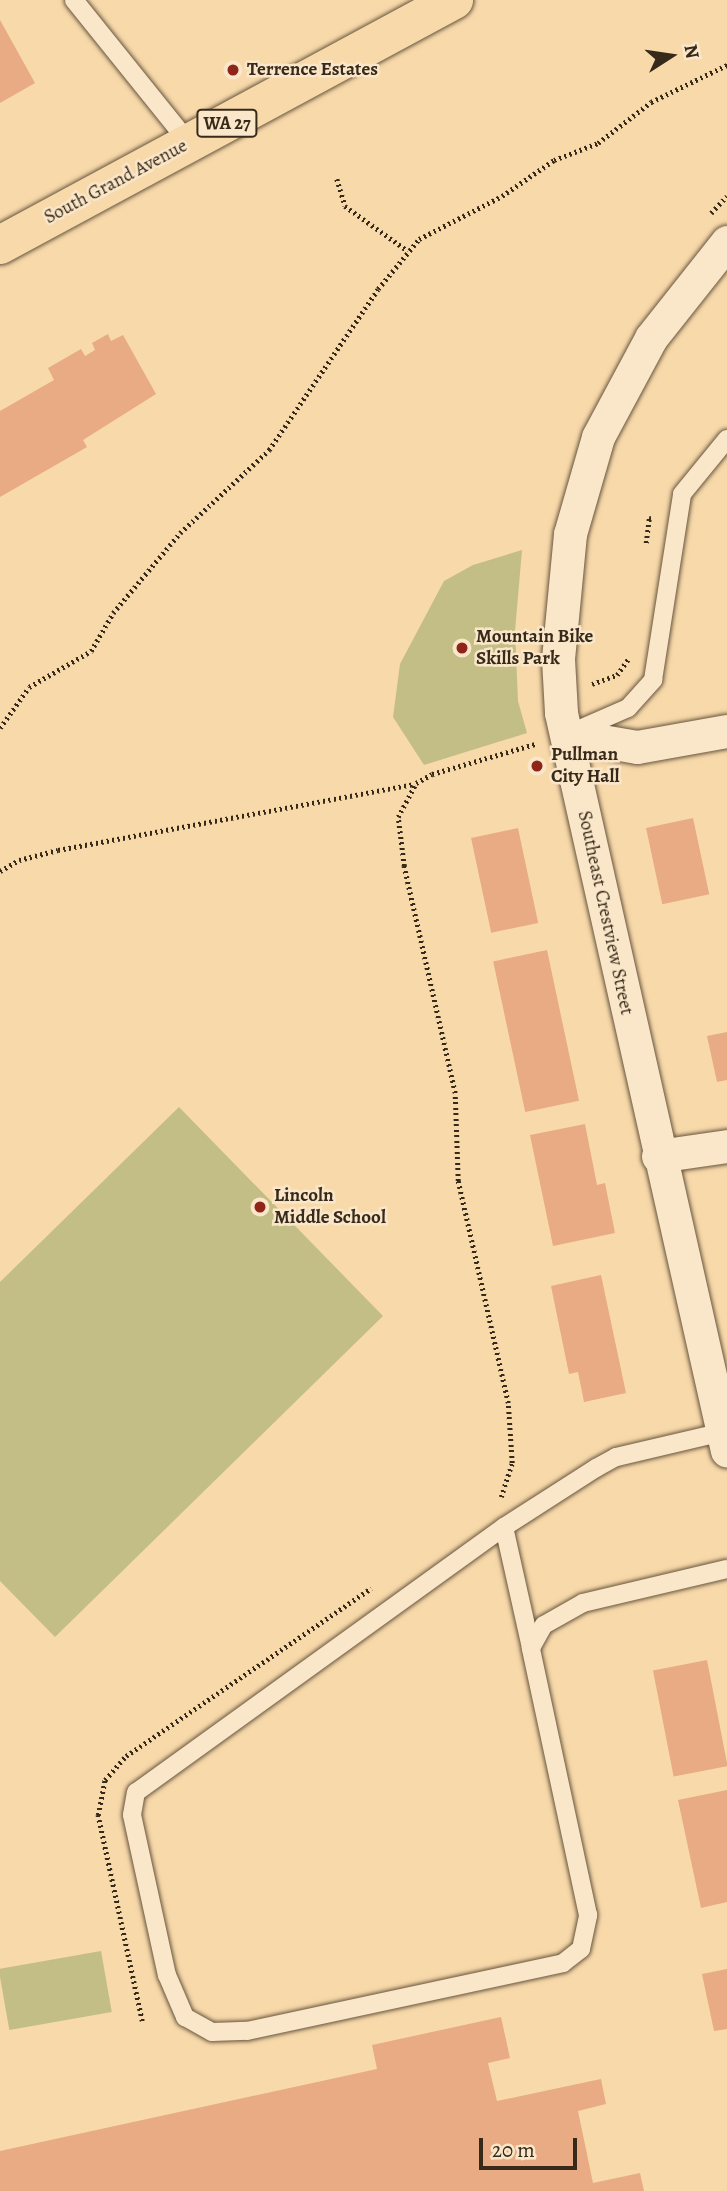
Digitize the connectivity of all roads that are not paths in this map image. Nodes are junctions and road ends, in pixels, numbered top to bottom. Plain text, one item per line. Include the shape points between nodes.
1 (74, 0) edge
2 (454, 0) edge
3 (189, 143) junction
4 (727, 242) edge
5 (0, 245) edge
6 (727, 439) edge
7 (727, 731) edge
8 (567, 735) junction
9 (727, 1146) edge
10 (658, 1156) junction
11 (725, 1441) edge
12 (504, 1527) junction
13 (727, 1569) edge
14 (531, 1648) junction

1 - 3 lane
2 - 3 main road, South Grand Avenue / WA 27
3 - 5 main road, South Grand Avenue / WA 27
4 - 8 street, Southeast Crestview Street via 651,338 598,437 570,534 558,659
6 - 8 lane via 682,494 653,680 628,708
7 - 8 street via 637,747
8 - 10 street, Southeast Crestview Street
9 - 10 street
10 - 11 street, Southeast Crestview Street
11 - 12 lane via 616,1457
12 - 14 lane
12 - 14 lane via 136,1792 132,1815 174,1998 197,2027 212,2032 247,2031 563,1963 580,1949 586,1936 582,1886
13 - 14 lane via 572,1607 544,1625

